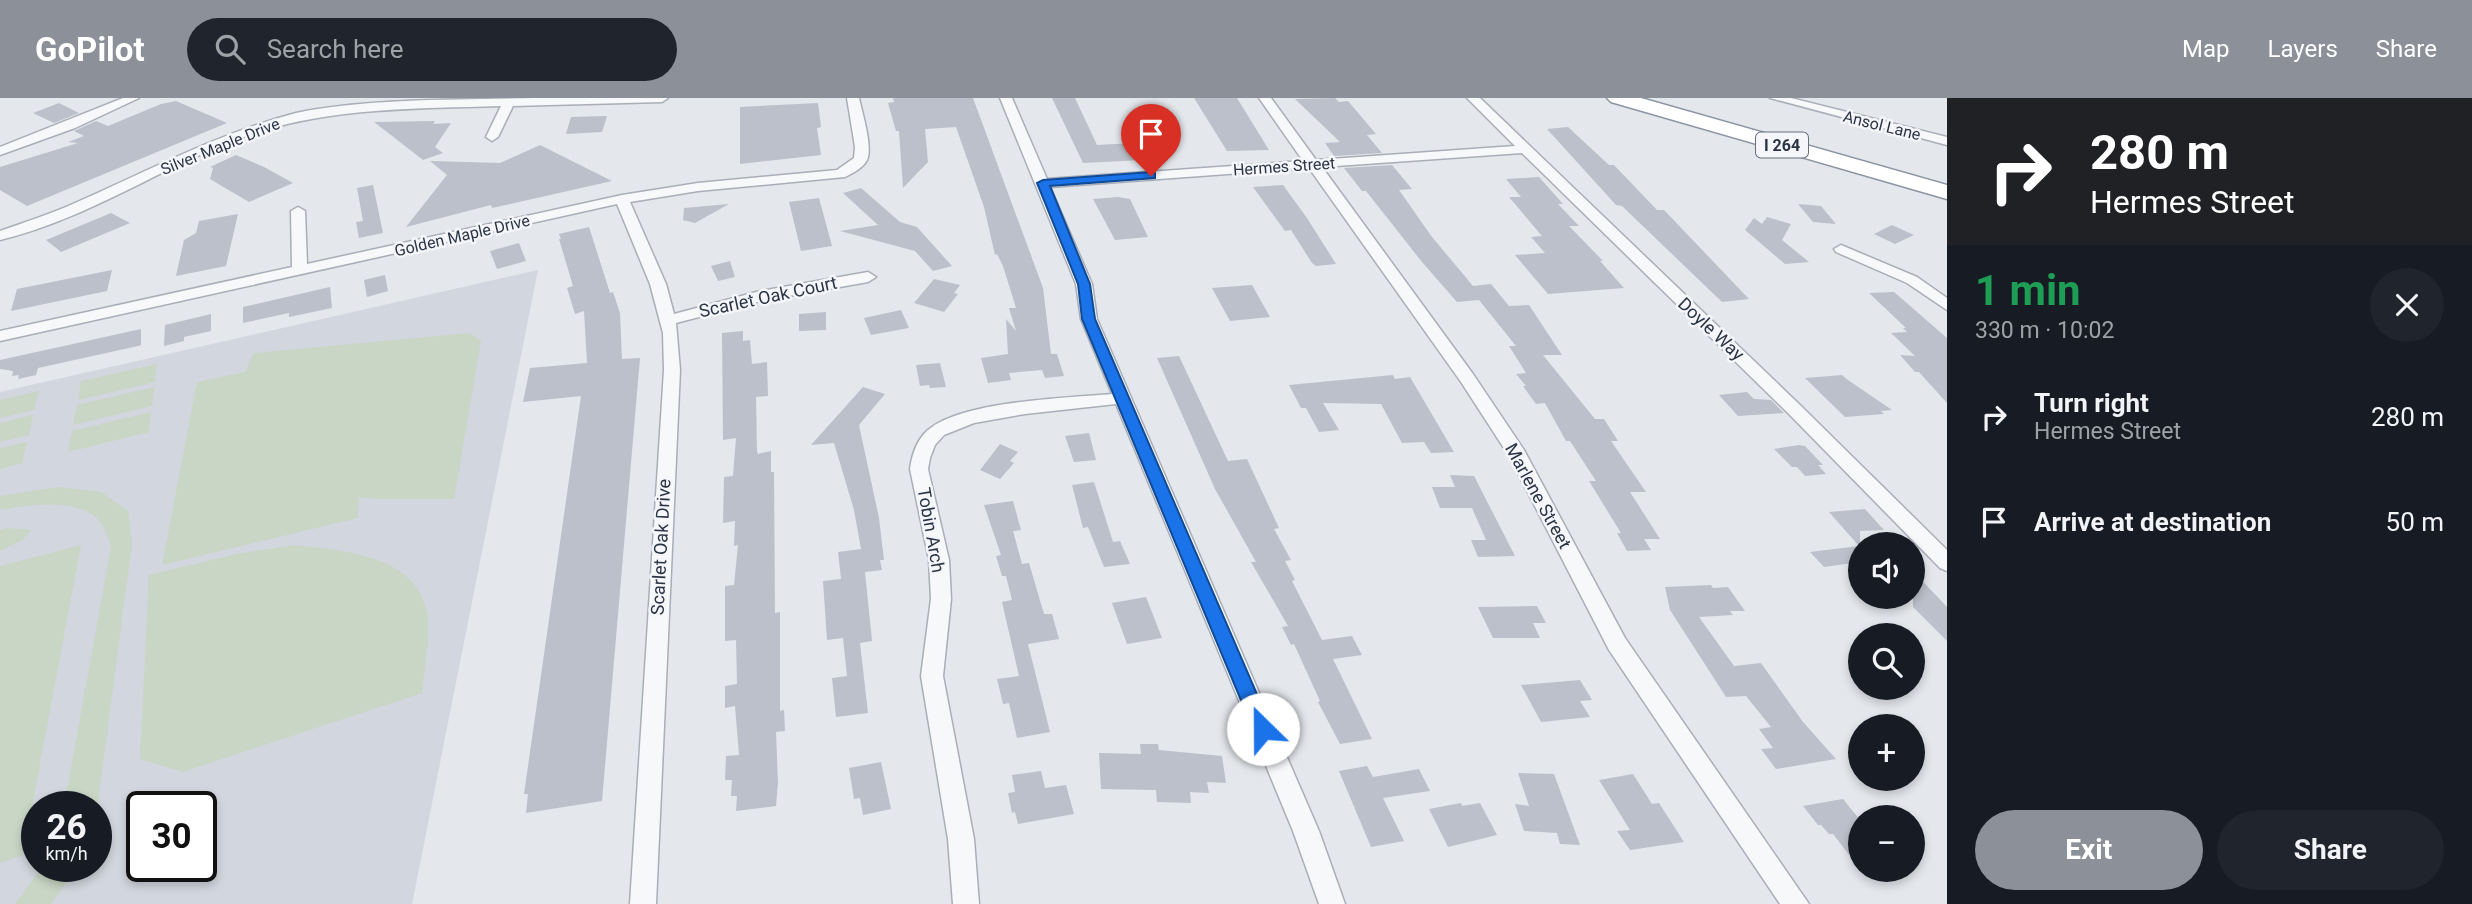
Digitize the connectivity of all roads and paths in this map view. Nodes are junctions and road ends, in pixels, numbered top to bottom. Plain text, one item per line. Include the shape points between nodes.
1 (133, 98) edge
2 (662, 98) edge
3 (853, 98) edge
4 (1006, 98) edge
5 (1265, 98) edge
6 (1473, 98) edge
7 (1618, 98) edge
8 (1681, 98) edge
9 (1776, 98) edge
10 (388, 102) edge
11 (508, 104) junction
12 (492, 137) dead end
13 (1947, 141) edge
14 (1525, 149) junction
15 (0, 151) edge
16 (1313, 164) junction
17 (1947, 172) edge
18 (1043, 183) junction
19 (1947, 192) edge
20 (622, 199) junction
21 (298, 211) dead end
22 (0, 236) edge
23 (1840, 249) dead end
24 (300, 272) junction
25 (868, 277) dead end
26 (1947, 305) edge
27 (668, 320) junction
28 (0, 336) edge
29 (1123, 398) junction
30 (1947, 563) edge
31 (643, 904) edge
32 (966, 904) edge
33 (1332, 904) edge
34 (1796, 904) edge

1 - 15 street
2 - 11 street, Silver Maple Drive
3 - 20 street, Golden Maple Drive via 861,159 840,174
4 - 18 street
5 - 16 street, Marlene Street
6 - 14 street, Doyle Way
7 - 19 highway, I 264
8 - 17 highway, I 264
9 - 13 street, Ansol Lane
10 - 11 street, Silver Maple Drive
10 - 22 street, Silver Maple Drive via 323,111 265,126
11 - 12 street
14 - 16 street, Hermes Street
14 - 30 street, Doyle Way
16 - 18 street, Hermes Street
16 - 34 street, Marlene Street via 1517,454 1617,643
18 - 29 street via 1084,284 1089,319
20 - 24 street, Golden Maple Drive
20 - 27 street, Scarlet Oak Drive
21 - 24 street
23 - 26 street via 1912,280
24 - 28 street, Golden Maple Drive
25 - 27 street, Scarlet Oak Court via 760,296
27 - 31 street, Scarlet Oak Drive via 671,370
29 - 32 street, Tobin Arch via 965,418 937,432 921,456 919,469 939,559 941,599 932,676 961,839
29 - 33 street via 1306,831

